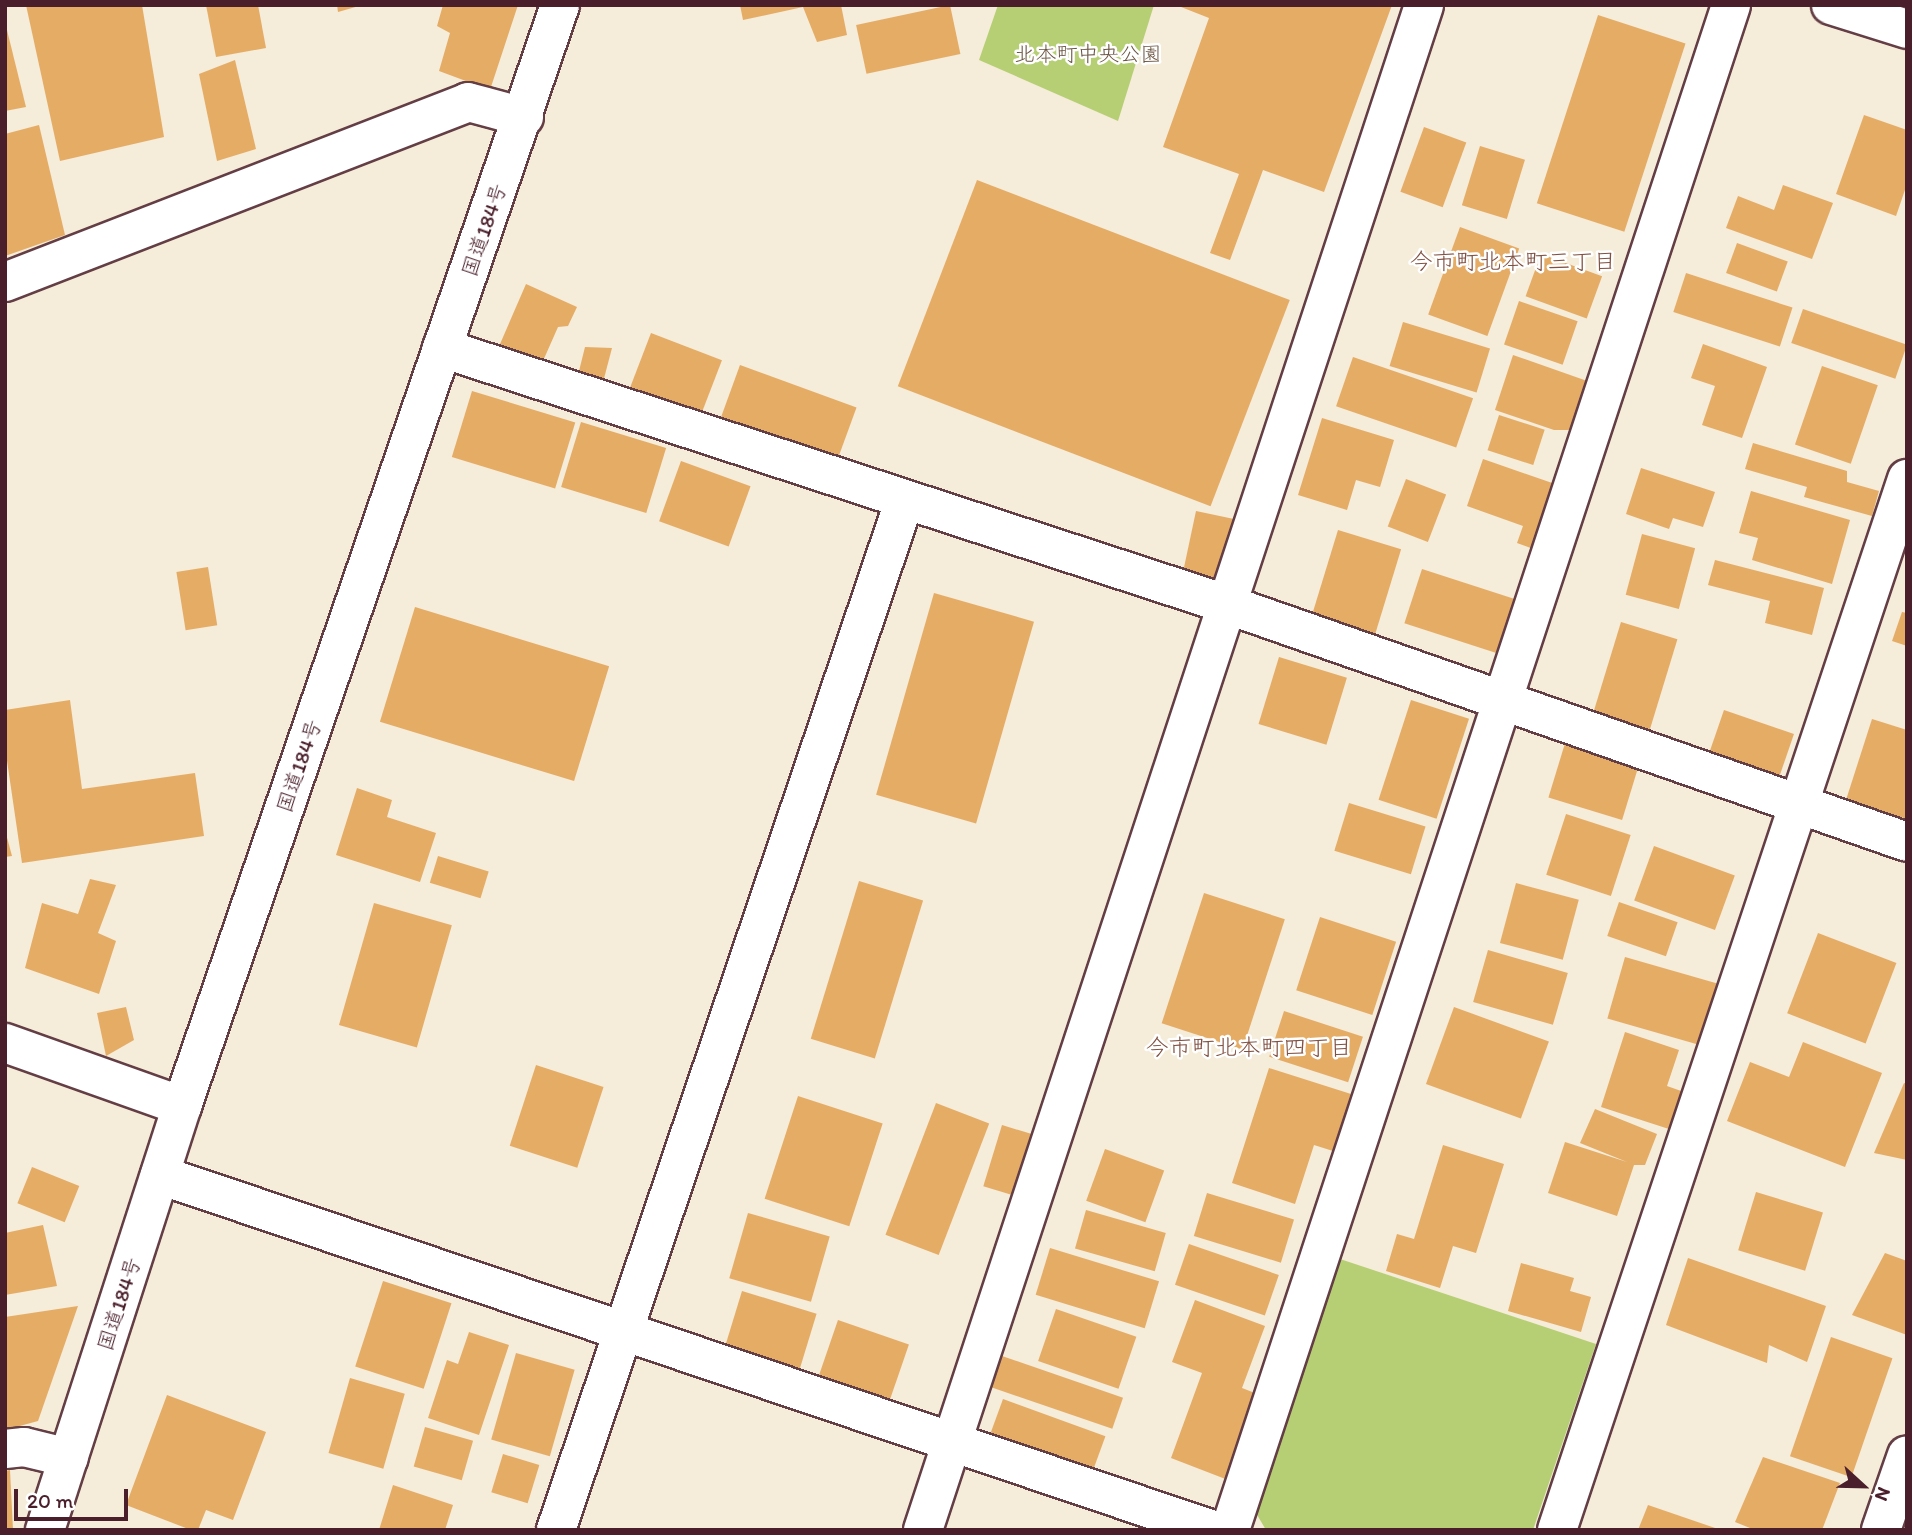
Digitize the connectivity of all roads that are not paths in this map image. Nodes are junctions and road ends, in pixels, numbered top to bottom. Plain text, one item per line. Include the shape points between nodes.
1 (560, 5) edge
2 (1424, 5) edge
3 (1731, 5) edge
4 (1831, 5) edge
5 (1907, 29) edge
6 (524, 117) junction
7 (5, 282) edge
8 (442, 348) junction
9 (1907, 480) edge
10 (905, 499) junction
11 (1226, 604) junction
12 (1502, 701) junction
13 (1799, 805) junction
14 (1907, 842) edge
15 (5, 1043) edge
16 (182, 1106) junction
17 (160, 1175) junction
18 (622, 1329) junction
19 (952, 1440) junction
20 (5, 1449) edge
21 (1907, 1455) edge
22 (69, 1458) junction
23 (45, 1530) edge
24 (556, 1530) edge
25 (923, 1530) edge
26 (1213, 1530) edge
27 (1230, 1530) edge
28 (1558, 1530) edge
29 (1881, 1530) edge

1 - 6 main road, 国道184号
2 - 11 main road
3 - 12 main road
4 - 5 main road
6 - 7 main road via 468,102
6 - 8 main road, 国道184号
8 - 10 main road
8 - 16 main road, 国道184号
9 - 13 main road
10 - 11 main road
10 - 18 main road
11 - 12 main road
11 - 19 main road
12 - 13 main road
12 - 27 main road
13 - 14 main road
13 - 28 main road
15 - 16 main road
16 - 17 main road, 国道184号
17 - 18 main road
17 - 22 main road, 国道184号
18 - 19 main road
18 - 24 main road
19 - 25 main road
19 - 26 main road
20 - 22 main road via 24,1447
21 - 29 main road
22 - 23 main road, 国道184号

